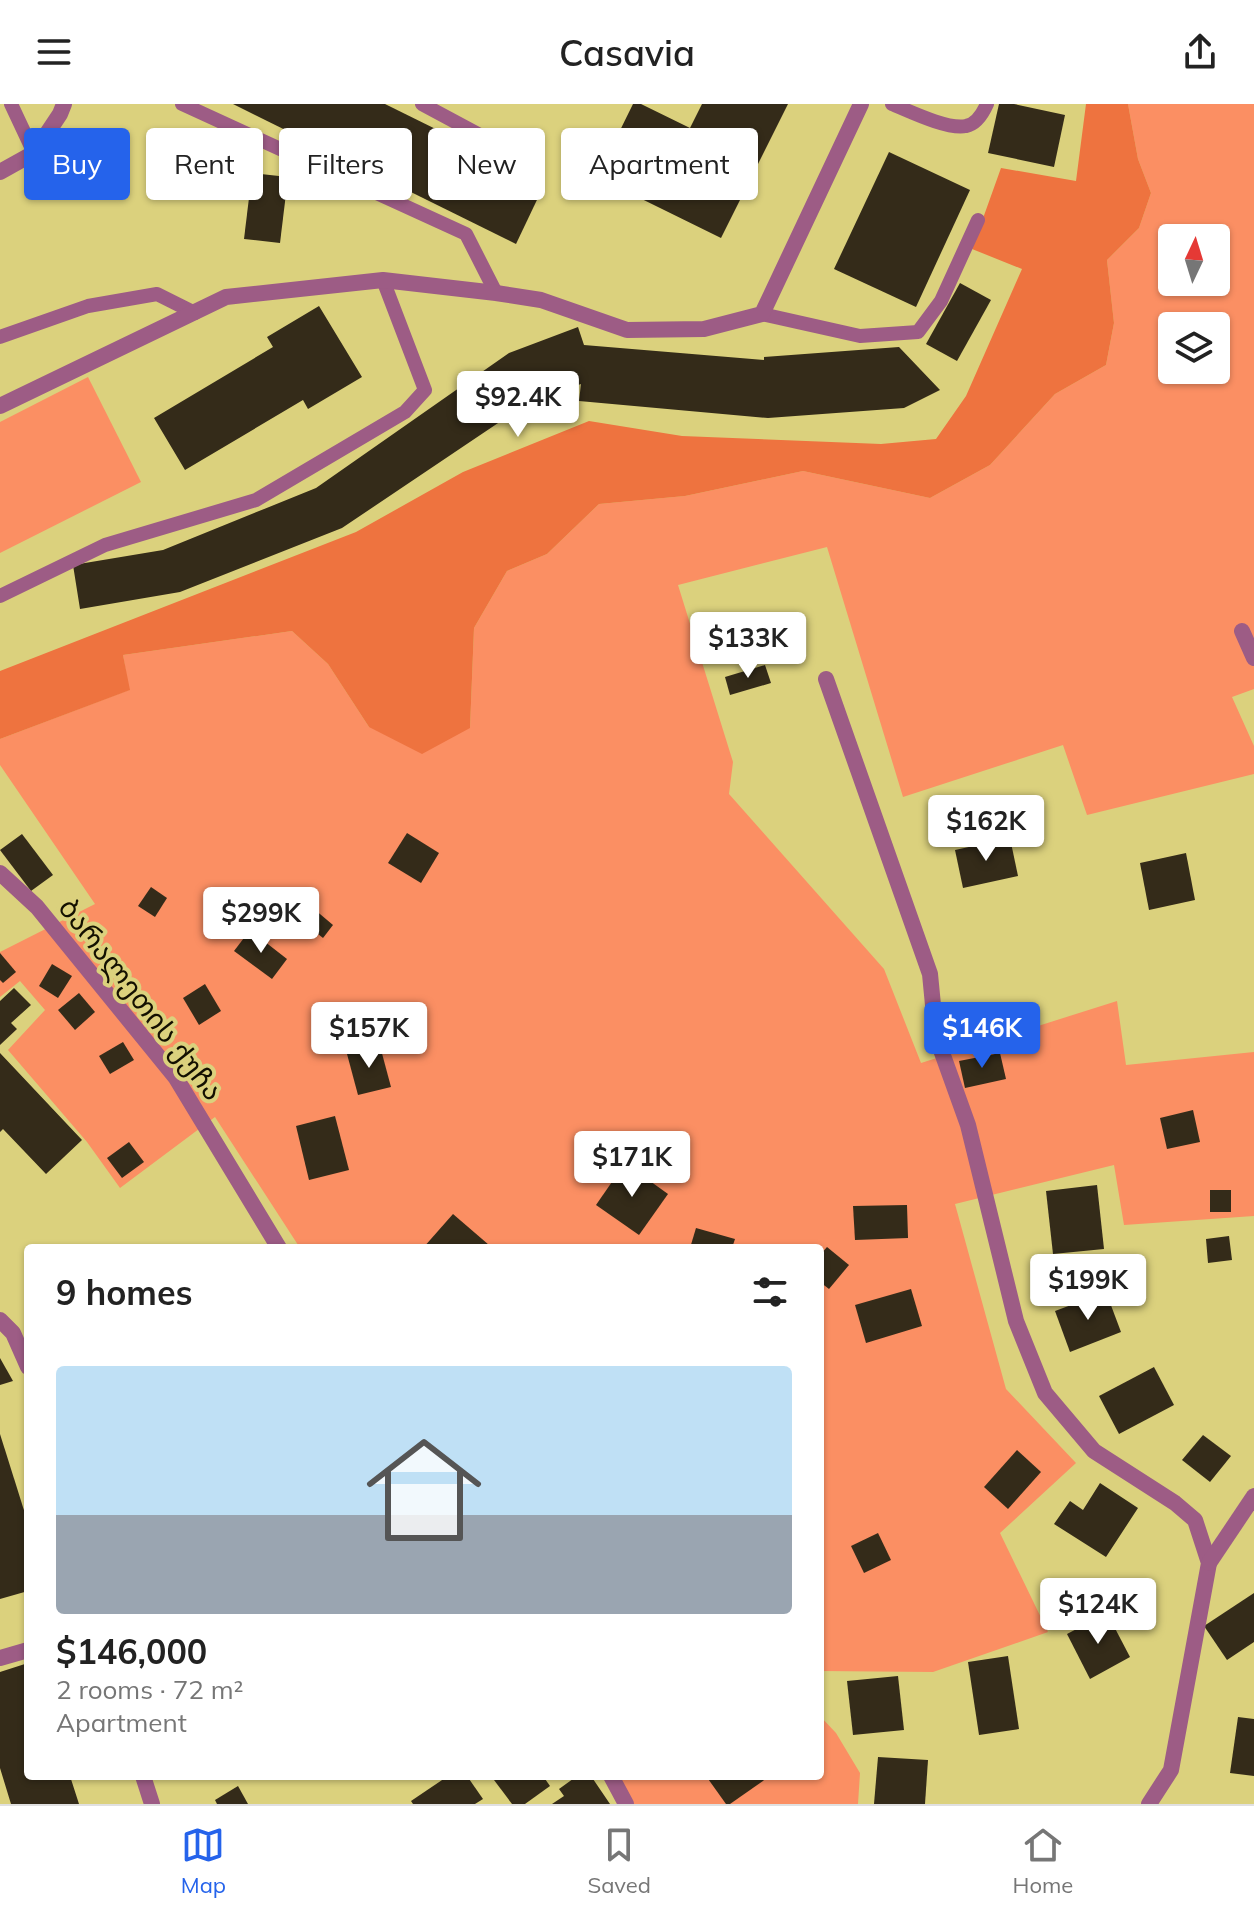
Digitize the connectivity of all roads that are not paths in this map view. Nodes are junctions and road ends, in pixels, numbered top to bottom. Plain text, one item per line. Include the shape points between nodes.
1 (11, 104) edge
2 (64, 104) edge
3 (182, 104) edge
4 (422, 104) edge
5 (861, 104) edge
6 (892, 104) edge
7 (987, 104) edge
8 (51, 128) edge
9 (467, 128) edge
10 (24, 132) edge
11 (24, 159) edge
12 (0, 172) edge
13 (978, 220) dead end
14 (383, 280) junction
15 (496, 293) junction
16 (195, 313) junction
17 (762, 314) junction
18 (0, 337) edge
19 (0, 406) edge
20 (0, 596) edge
21 (1242, 631) dead end
22 (1254, 658) edge
23 (826, 679) dead end
24 (0, 873) edge
25 (277, 1244) edge
26 (0, 1320) edge
27 (24, 1358) edge
28 (1254, 1496) edge
29 (1209, 1563) junction
30 (24, 1651) edge
31 (0, 1658) edge
32 (144, 1780) edge
33 (613, 1780) edge
34 (152, 1804) edge
35 (626, 1804) edge
36 (1149, 1804) edge

1 - 10 lane
2 - 8 street
3 - 15 lane via 466,234
4 - 9 lane
5 - 17 street
6 - 7 lane via 943,124 967,126 981,117
11 - 12 street
13 - 17 lane via 941,301 918,332 860,336
14 - 15 street
14 - 16 street via 226,297
14 - 20 lane via 425,390 405,412 256,500 105,545
15 - 17 street via 541,300 627,330 704,329
16 - 18 lane via 157,294 88,306
16 - 19 street
21 - 22 street
23 - 29 street via 930,974 936,1036 968,1125 1016,1321 1045,1393 1094,1451 1195,1520
24 - 25 street, ბარალეთის ქუჩა via 37,907 176,1078
26 - 27 street via 13,1333
28 - 29 street
29 - 36 street via 1171,1770
30 - 31 street
32 - 34 street
33 - 35 street

